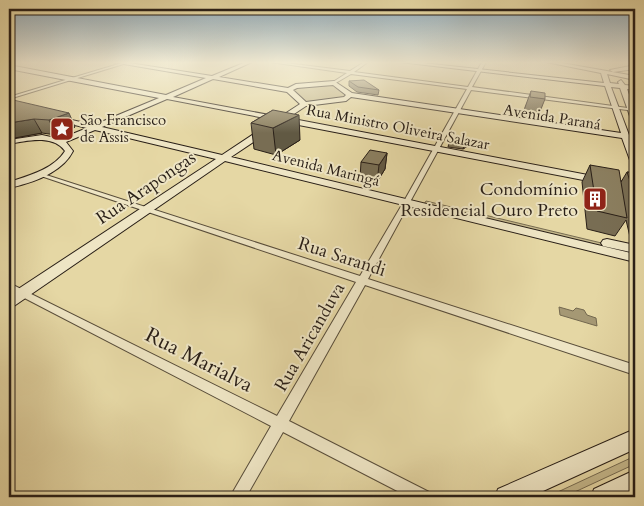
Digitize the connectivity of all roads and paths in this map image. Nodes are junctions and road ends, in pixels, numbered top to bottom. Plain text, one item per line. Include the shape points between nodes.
1 (50, 86) edge
2 (106, 86) edge
3 (188, 86) edge
4 (267, 86) edge
5 (296, 86) joint
6 (301, 86) edge
7 (337, 86) edge
8 (451, 86) edge
9 (610, 86) edge
10 (616, 86) edge
11 (622, 87) junction
12 (469, 88) junction
13 (635, 88) edge
14 (289, 90) junction
15 (162, 96) junction
16 (348, 97) junction
17 (9, 99) edge
18 (614, 99) junction
19 (628, 101) junction
20 (18, 103) edge
21 (304, 104) junction
22 (616, 108) junction
23 (633, 110) edge
24 (455, 113) junction
25 (52, 114) edge
26 (281, 119) junction
27 (635, 119) edge
28 (95, 124) junction
29 (56, 140) junction
30 (9, 142) edge
31 (632, 144) edge
32 (435, 148) junction
33 (225, 155) junction
34 (635, 164) edge
35 (38, 174) junction
36 (9, 185) edge
37 (635, 187) edge
38 (408, 200) junction
39 (145, 210) junction
40 (635, 249) edge
41 (635, 258) edge
42 (362, 281) junction
43 (9, 286) edge
44 (23, 293) junction
45 (9, 302) edge
46 (635, 370) edge
47 (280, 424) junction
48 (635, 439) edge
49 (635, 481) edge
50 (238, 497) edge
51 (424, 497) edge
52 (506, 497) edge
53 (602, 497) edge

1 - 17 street
2 - 15 street, Rua Ministro Oliveira Salazar
3 - 15 street
4 - 14 street
5 - 6 street
5 - 14 street
7 - 16 street
8 - 12 street
9 - 18 street
10 - 11 street
11 - 13 street
11 - 19 street
12 - 22 street
12 - 24 street, Rua Aricanduva
14 - 21 street
15 - 26 street, Rua Ministro Oliveira Salazar
15 - 28 street
16 - 21 street
16 - 24 street, Avenida Paraná
17 - 20 street
18 - 19 street
18 - 22 street
19 - 23 street
21 - 26 street, Rua Arapongas
22 - 23 street
22 - 31 street
23 - 27 street
24 - 31 street, Avenida Paraná via 604,136
24 - 32 street, Rua Aricanduva
25 - 28 street, Avenida Maringá
26 - 32 street, Rua Ministro Oliveira Salazar
26 - 33 street, Rua Arapongas
28 - 29 street
28 - 33 street, Avenida Maringá
29 - 30 street via 40,138
29 - 35 street via 69,149 68,155
31 - 34 street
32 - 37 street, Rua Ministro Oliveira Salazar
32 - 38 street, Rua Aricanduva
33 - 38 street, Avenida Maringá
33 - 39 street, Rua Arapongas
35 - 36 street
35 - 39 street, Rua Sarandi
38 - 40 street, Avenida Maringá
38 - 41 street, Avenida Maringá
38 - 42 street, Rua Aricanduva
39 - 42 street, Rua Sarandi
39 - 44 street, Rua Arapongas
42 - 46 street, Rua Sarandi
42 - 47 street, Rua Aricanduva
43 - 44 street, Rua Marialva
44 - 45 street, Rua Arapongas
44 - 47 street, Rua Marialva
47 - 50 street, Rua Aricanduva
47 - 51 street, Rua Marialva
48 - 52 street
49 - 53 street

